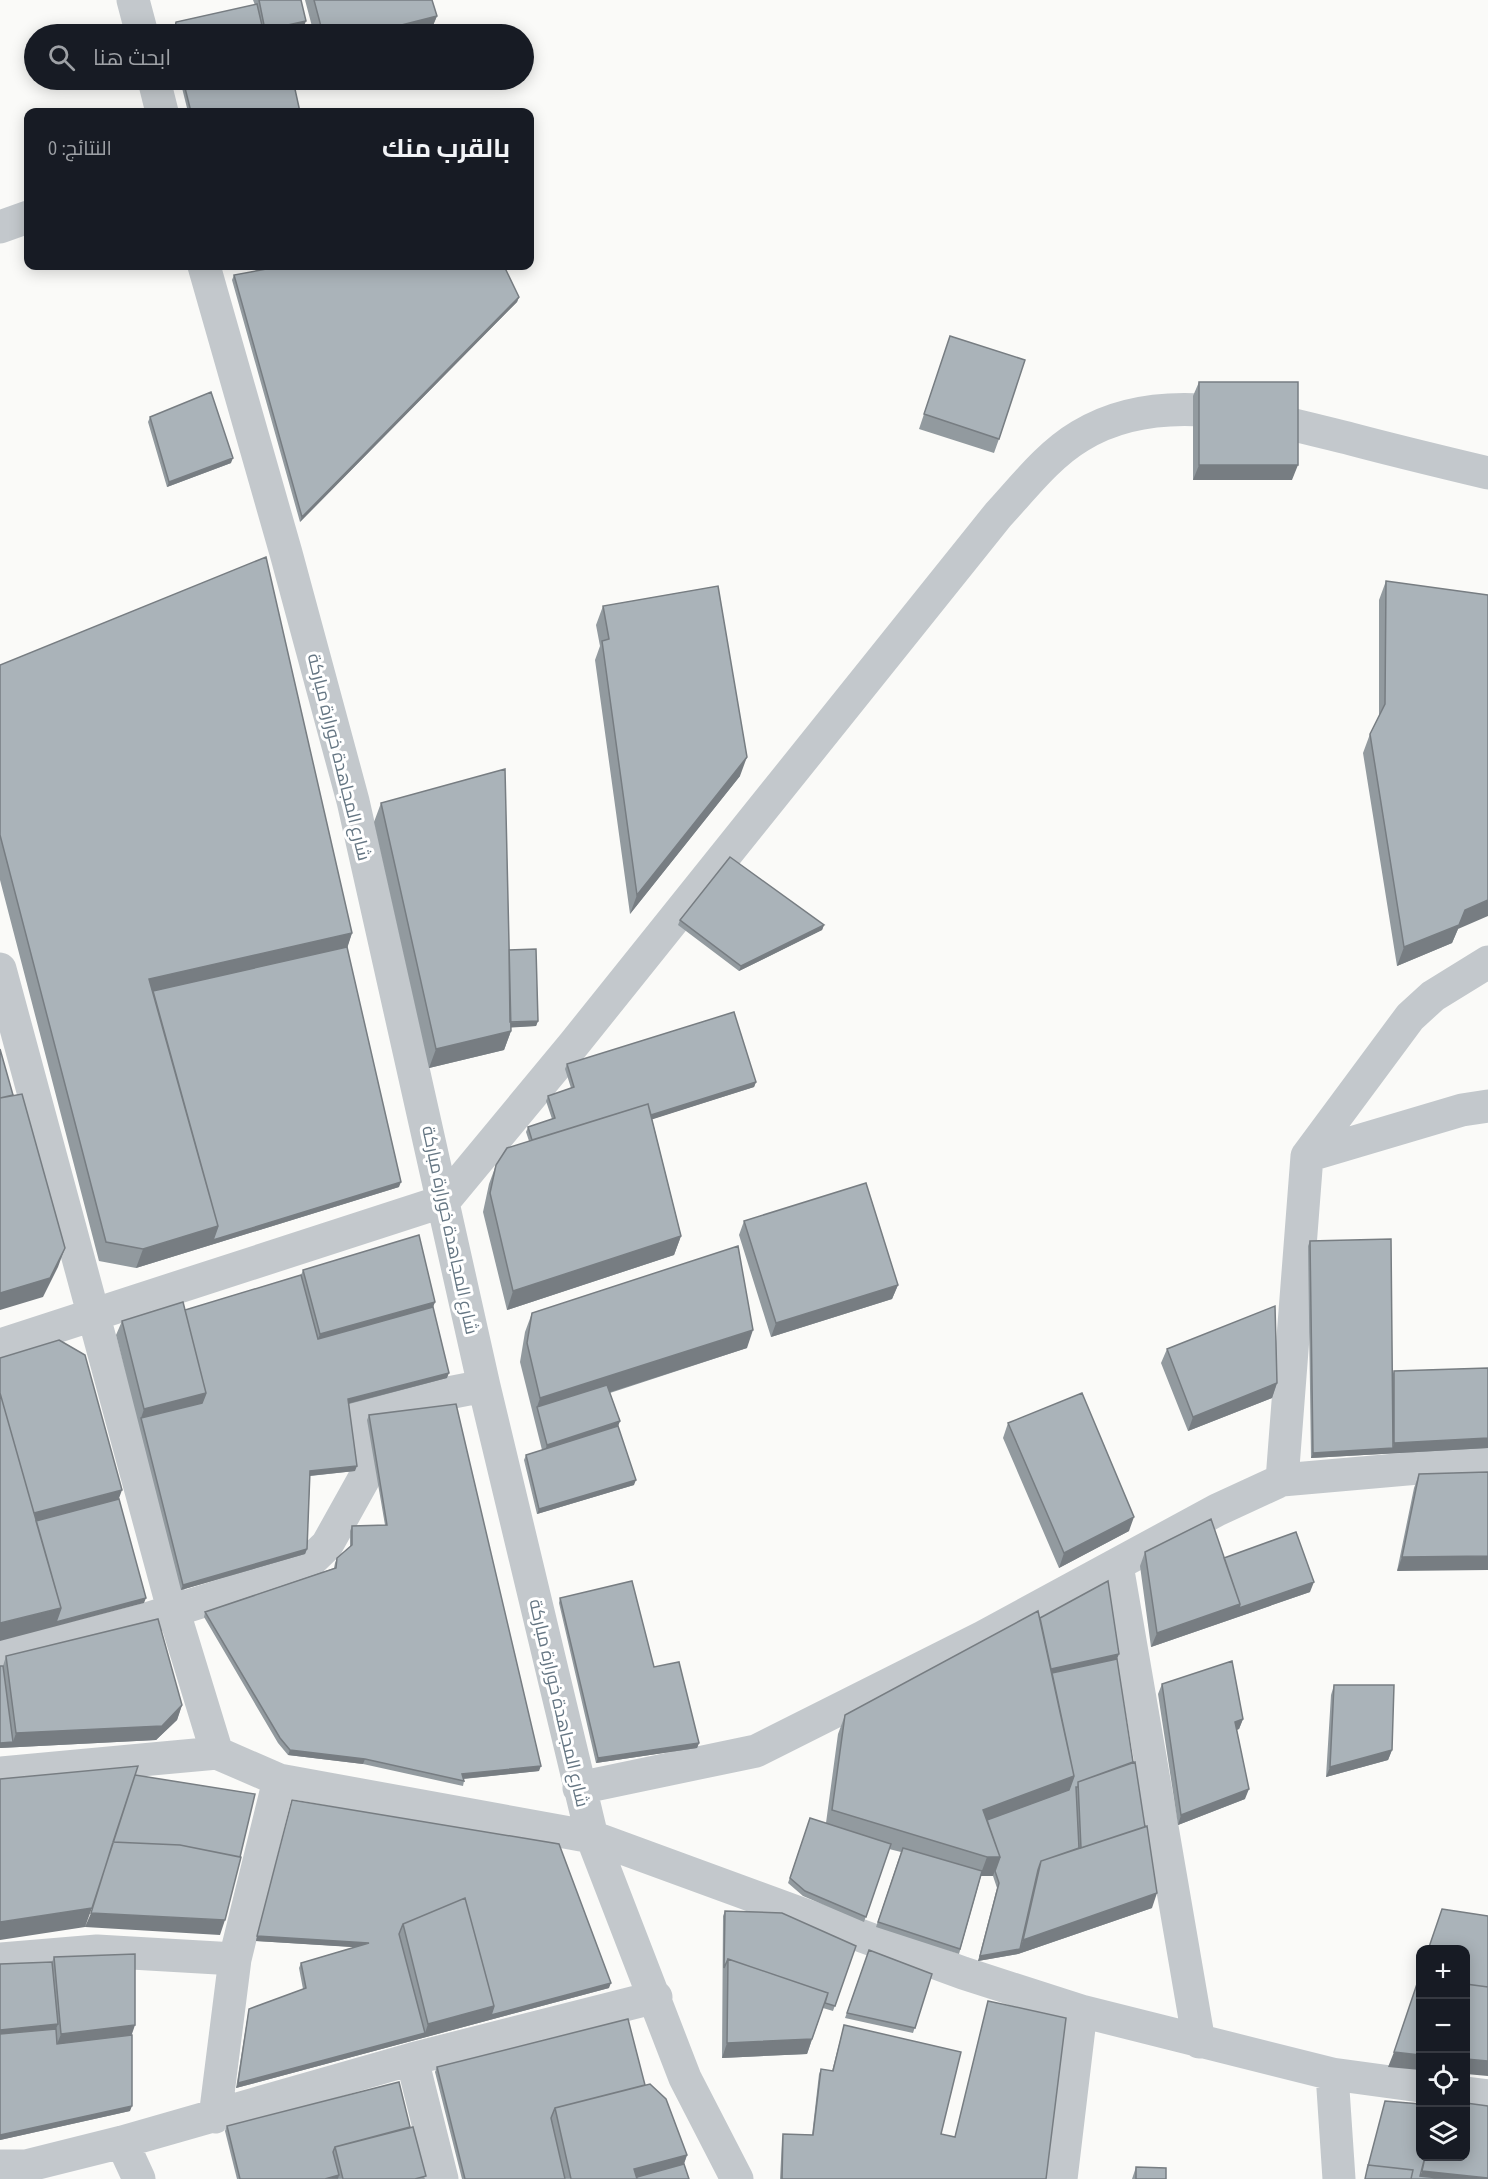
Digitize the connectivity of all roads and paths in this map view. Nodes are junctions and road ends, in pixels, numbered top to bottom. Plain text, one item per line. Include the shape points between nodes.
1 (133, 0) edge
2 (139, 24) edge
3 (156, 90) edge
4 (161, 108) edge
5 (24, 219) edge
6 (0, 227) edge
7 (205, 270) edge
8 (1488, 474) edge
9 (1488, 962) edge
10 (2, 981) edge
11 (1488, 1106) edge
12 (1307, 1156) junction
13 (444, 1201) junction
14 (95, 1314) junction
15 (0, 1345) edge
16 (484, 1386) junction
17 (1488, 1462) edge
18 (1281, 1480) junction
19 (1117, 1565) junction
20 (173, 1609) junction
21 (0, 1657) edge
22 (217, 1753) junction
23 (0, 1773) edge
24 (279, 1780) junction
25 (579, 1788) junction
26 (592, 1837) junction
27 (0, 1959) edge
28 (235, 1959) junction
29 (656, 1997) junction
30 (1081, 2011) junction
31 (1199, 2042) junction
32 (412, 2059) junction
33 (1332, 2074) junction
34 (1416, 2085) edge
35 (1470, 2093) edge
36 (1488, 2096) edge
37 (215, 2117) junction
38 (122, 2142) junction
39 (0, 2166) edge
40 (139, 2179) edge
41 (442, 2179) edge
42 (737, 2179) edge
43 (1060, 2179) edge
44 (1339, 2179) edge

1 - 2 street
3 - 4 street
5 - 6 street
7 - 13 street, شارع المجاهدة خورارة مباركة via 353,801
8 - 13 street via 1286,423 1211,410 1167,410 1119,418 1080,436 1049,460 998,515
9 - 12 street via 1432,996 1410,1017
10 - 14 street
11 - 12 street via 1462,1110
12 - 18 street
13 - 14 street
13 - 16 street, شارع المجاهدة خورارة مباركة
14 - 15 street
14 - 20 street
16 - 20 street via 356,1411 366,1475 327,1545 300,1571
16 - 25 street, شارع المجاهدة خورارة مباركة
17 - 18 street
18 - 19 street
19 - 25 street via 756,1751
19 - 31 street
20 - 21 street via 140,1622
20 - 22 street
22 - 23 street
22 - 24 street
24 - 26 street
24 - 28 street
25 - 26 street, شارع المجاهدة خورارة مباركة
26 - 29 street, شارع المجاهدة خورارة مباركة
26 - 30 street via 963,1973
27 - 28 street via 97,1951
28 - 37 street
29 - 32 street
29 - 42 street, شارع المجاهدة خورارة مباركة via 685,2078
30 - 31 street
30 - 43 street
31 - 33 street
32 - 37 street
32 - 41 street
33 - 34 street
33 - 44 street
35 - 36 street
37 - 38 street
38 - 39 street via 26,2166
38 - 40 street

